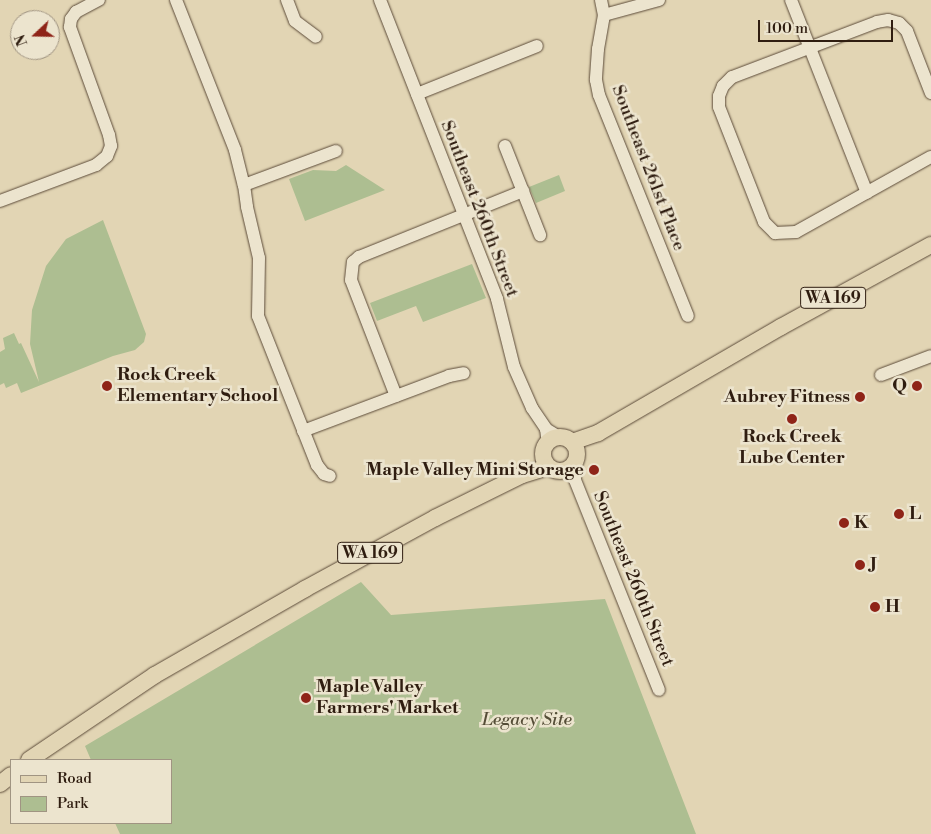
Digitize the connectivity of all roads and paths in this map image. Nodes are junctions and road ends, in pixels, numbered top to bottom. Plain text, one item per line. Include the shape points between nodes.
1 (99, 0) edge
2 (176, 0) edge
3 (287, 0) edge
4 (380, 0) edge
5 (601, 0) edge
6 (659, 0) edge
7 (791, 0) edge
8 (604, 14) junction
9 (316, 37) dead end
10 (537, 46) dead end
11 (810, 48) junction
12 (931, 93) edge
13 (417, 94) junction
14 (505, 146) dead end
15 (336, 152) dead end
16 (931, 157) edge
17 (244, 185) junction
18 (523, 191) junction
19 (867, 193) junction
20 (0, 201) edge
21 (464, 215) junction
22 (540, 235) dead end
23 (931, 245) edge
24 (688, 316) dead end
25 (931, 356) edge
26 (464, 373) dead end
27 (881, 374) dead end
28 (396, 396) junction
29 (304, 432) junction
30 (561, 454) junction
31 (330, 476) dead end
32 (659, 690) dead end
33 (30, 759) edge
34 (10, 776) edge
35 (0, 784) edge

1 - 20 street via 76,12 70,27 109,135 111,146 107,156 96,165
2 - 17 street via 235,150
3 - 9 street via 295,21
4 - 13 street, Southeast 260th Street
5 - 8 street, Southeast 261st Place
6 - 8 street
7 - 11 street
8 - 24 street, Southeast 261st Place via 596,80 599,95
10 - 13 street
11 - 12 street via 877,22 899,23 907,31
11 - 19 street
11 - 19 street via 732,77 721,91 718,106 764,222 774,233 796,232
13 - 21 street, Southeast 260th Street
14 - 18 street
15 - 17 street
16 - 19 street
17 - 29 street via 259,258 258,316
18 - 21 street
18 - 22 street
21 - 28 street via 359,257 352,266 351,280
21 - 30 street, Southeast 260th Street via 497,299 516,374 532,408
23 - 30 main road, WA 169
25 - 27 street
26 - 28 street
28 - 29 street
29 - 31 street via 317,465
30 - 32 street, Southeast 260th Street
30 - 33 main road, WA 169 via 435,518 242,625 148,680
34 - 35 main road

